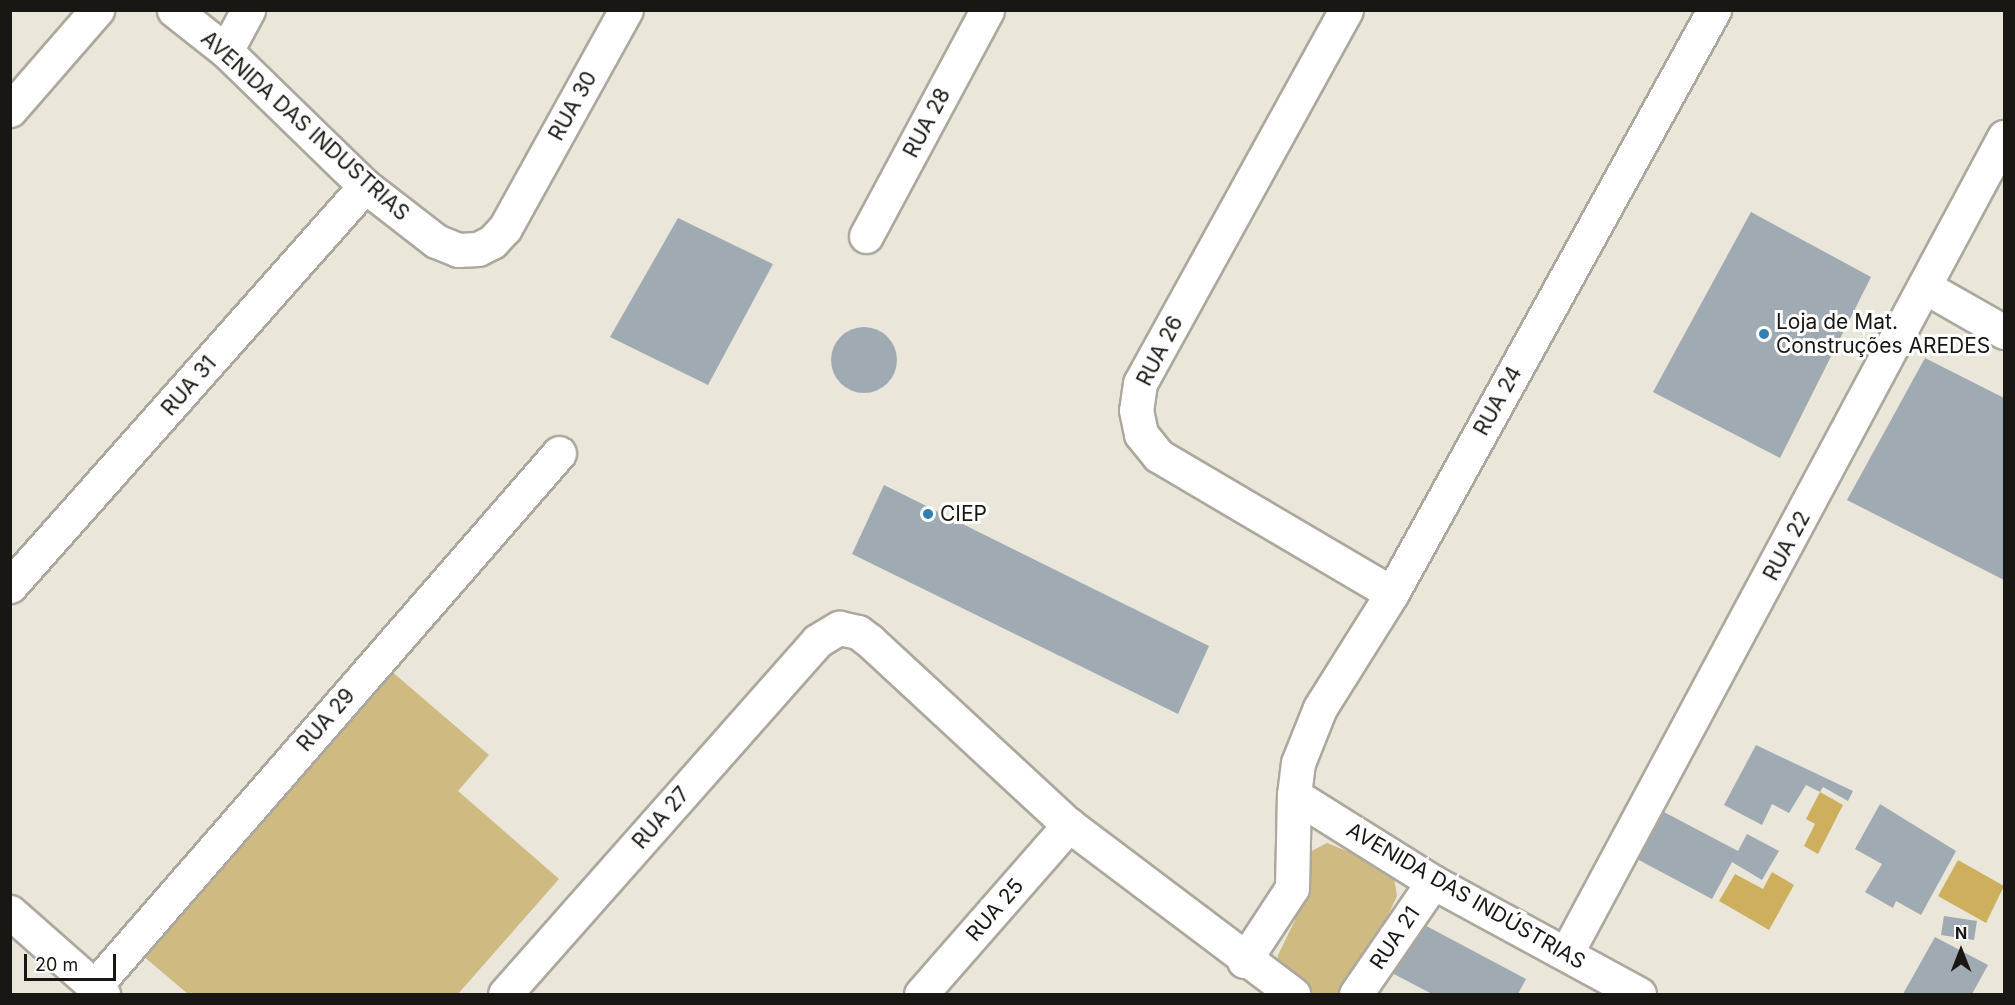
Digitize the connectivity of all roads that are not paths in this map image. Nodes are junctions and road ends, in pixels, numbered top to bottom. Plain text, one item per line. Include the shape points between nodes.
1 (97, 10) edge
2 (174, 10) edge
3 (248, 10) edge
4 (626, 10) edge
5 (987, 10) edge
6 (1346, 10) edge
7 (1714, 10) edge
8 (226, 51) junction
9 (10, 110) edge
10 (2004, 137) edge
11 (365, 186) junction
12 (1994, 187) edge
13 (520, 202) joint
14 (866, 236) dead end
15 (1927, 288) junction
16 (2004, 332) edge
17 (559, 453) dead end
18 (10, 586) edge
19 (1392, 593) junction
20 (1294, 795) junction
21 (1069, 825) junction
22 (1433, 882) junction
23 (10, 912) edge
24 (1567, 952) junction
25 (1244, 960) junction
26 (98, 991) edge
27 (505, 994) edge
28 (921, 994) edge
29 (1293, 994) edge
30 (1356, 994) edge
31 (1639, 994) edge

1 - 9 street
2 - 8 street, AVENIDA DAS INDUSTRIAS
3 - 8 street
4 - 13 street, RUA 30
5 - 14 street, RUA 28
6 - 19 street, RUA 26 via 1140,383 1136,410 1141,434 1159,456
7 - 19 street, RUA 24
8 - 11 street, AVENIDA DAS INDUSTRIAS
10 - 12 street, RUA 22
11 - 13 street, AVENIDA DAS INDUSTRIAS via 436,242 458,250 478,249 492,242
11 - 18 street, RUA 31
12 - 15 street, RUA 22
15 - 16 street
15 - 24 street, RUA 22
17 - 26 street, RUA 29
19 - 20 street, RUA 24 via 1309,729 1298,763
20 - 22 street, AVENIDA DAS INDÚSTRIAS
20 - 25 street, RUA 24 via 1292,888
21 - 25 street
21 - 27 street, RUA 27 via 858,632 839,628 817,641
21 - 28 street, RUA 25
22 - 24 street, AVENIDA DAS INDÚSTRIAS
22 - 30 street, RUA 21
23 - 26 street
24 - 31 street, AVENIDA DAS INDÚSTRIAS
25 - 29 street

